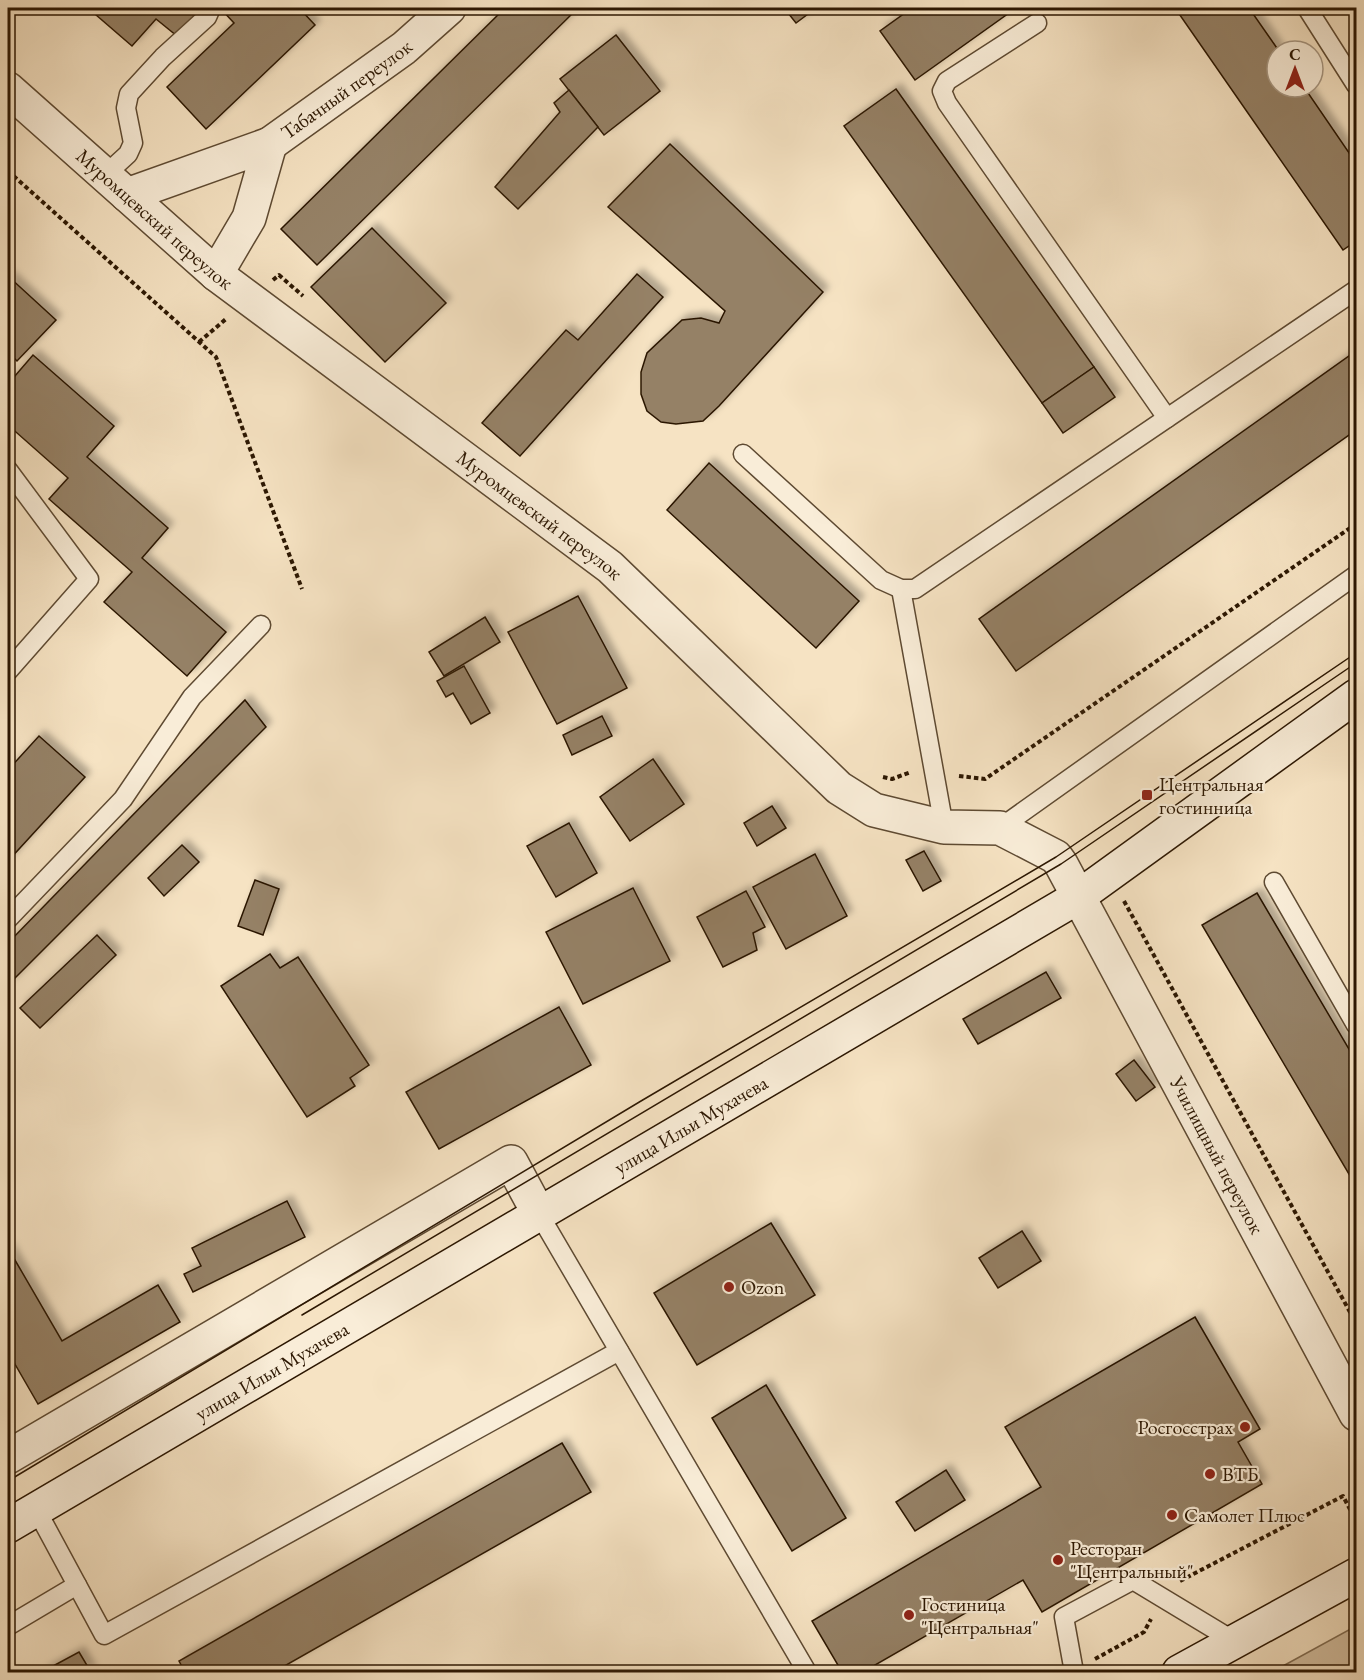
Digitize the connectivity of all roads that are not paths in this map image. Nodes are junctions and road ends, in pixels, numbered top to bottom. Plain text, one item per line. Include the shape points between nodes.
1 (211, 8) edge
2 (448, 8) edge
3 (1307, 8) edge
4 (1037, 23) dead end
5 (1356, 85) edge
6 (8, 89) edge
7 (270, 144) junction
8 (115, 186) junction
9 (216, 274) junction
10 (1356, 290) edge
11 (1167, 418) junction
12 (743, 454) dead end
13 (8, 470) edge
14 (1356, 575) edge
15 (901, 589) junction
16 (261, 625) dead end
17 (8, 671) edge
18 (1356, 696) edge
19 (944, 827) junction
20 (1000, 828) junction
21 (1274, 882) dead end
22 (1078, 897) junction
23 (8, 919) edge
24 (1356, 1025) edge
25 (539, 1214) junction
26 (619, 1351) junction
27 (1356, 1414) edge
28 (8, 1457) edge
29 (36, 1509) junction
30 (8, 1526) edge
31 (1356, 1575) edge
32 (77, 1586) junction
33 (8, 1626) edge
34 (1234, 1641) junction
35 (807, 1672) edge
36 (1073, 1672) edge
37 (1179, 1672) edge

1 - 8 lane via 207,17 129,94 126,108 133,143
2 - 7 street, Табачный переулок via 404,48
3 - 5 lane
4 - 11 lane via 947,81 942,92
6 - 8 street, Муромцевский переулок
7 - 8 street, Табачный переулок
7 - 9 street, Табачный переулок via 249,218
8 - 9 street, Муромцевский переулок
9 - 19 street, Муромцевский переулок via 610,567 839,788 874,810
10 - 11 lane
11 - 15 lane via 915,589
12 - 15 lane via 881,580
13 - 17 lane via 89,579
14 - 20 lane
15 - 19 lane
16 - 23 lane via 192,697 123,799
18 - 22 street, улица Ильи Мухачева
19 - 20 street, Муромцевский переулок
20 - 22 street, Муромцевский переулок via 1056,856
21 - 24 lane
22 - 25 street, улица Ильи Мухачева
22 - 27 street, Училищный переулок
25 - 26 lane
25 - 28 street via 510,1162
25 - 29 street, улица Ильи Мухачева
26 - 32 lane via 104,1635
26 - 35 lane
29 - 30 street, улица Ильи Мухачева
29 - 32 lane
31 - 34 street
32 - 33 lane
34 - 36 lane via 1133,1580 1064,1617
34 - 37 street

